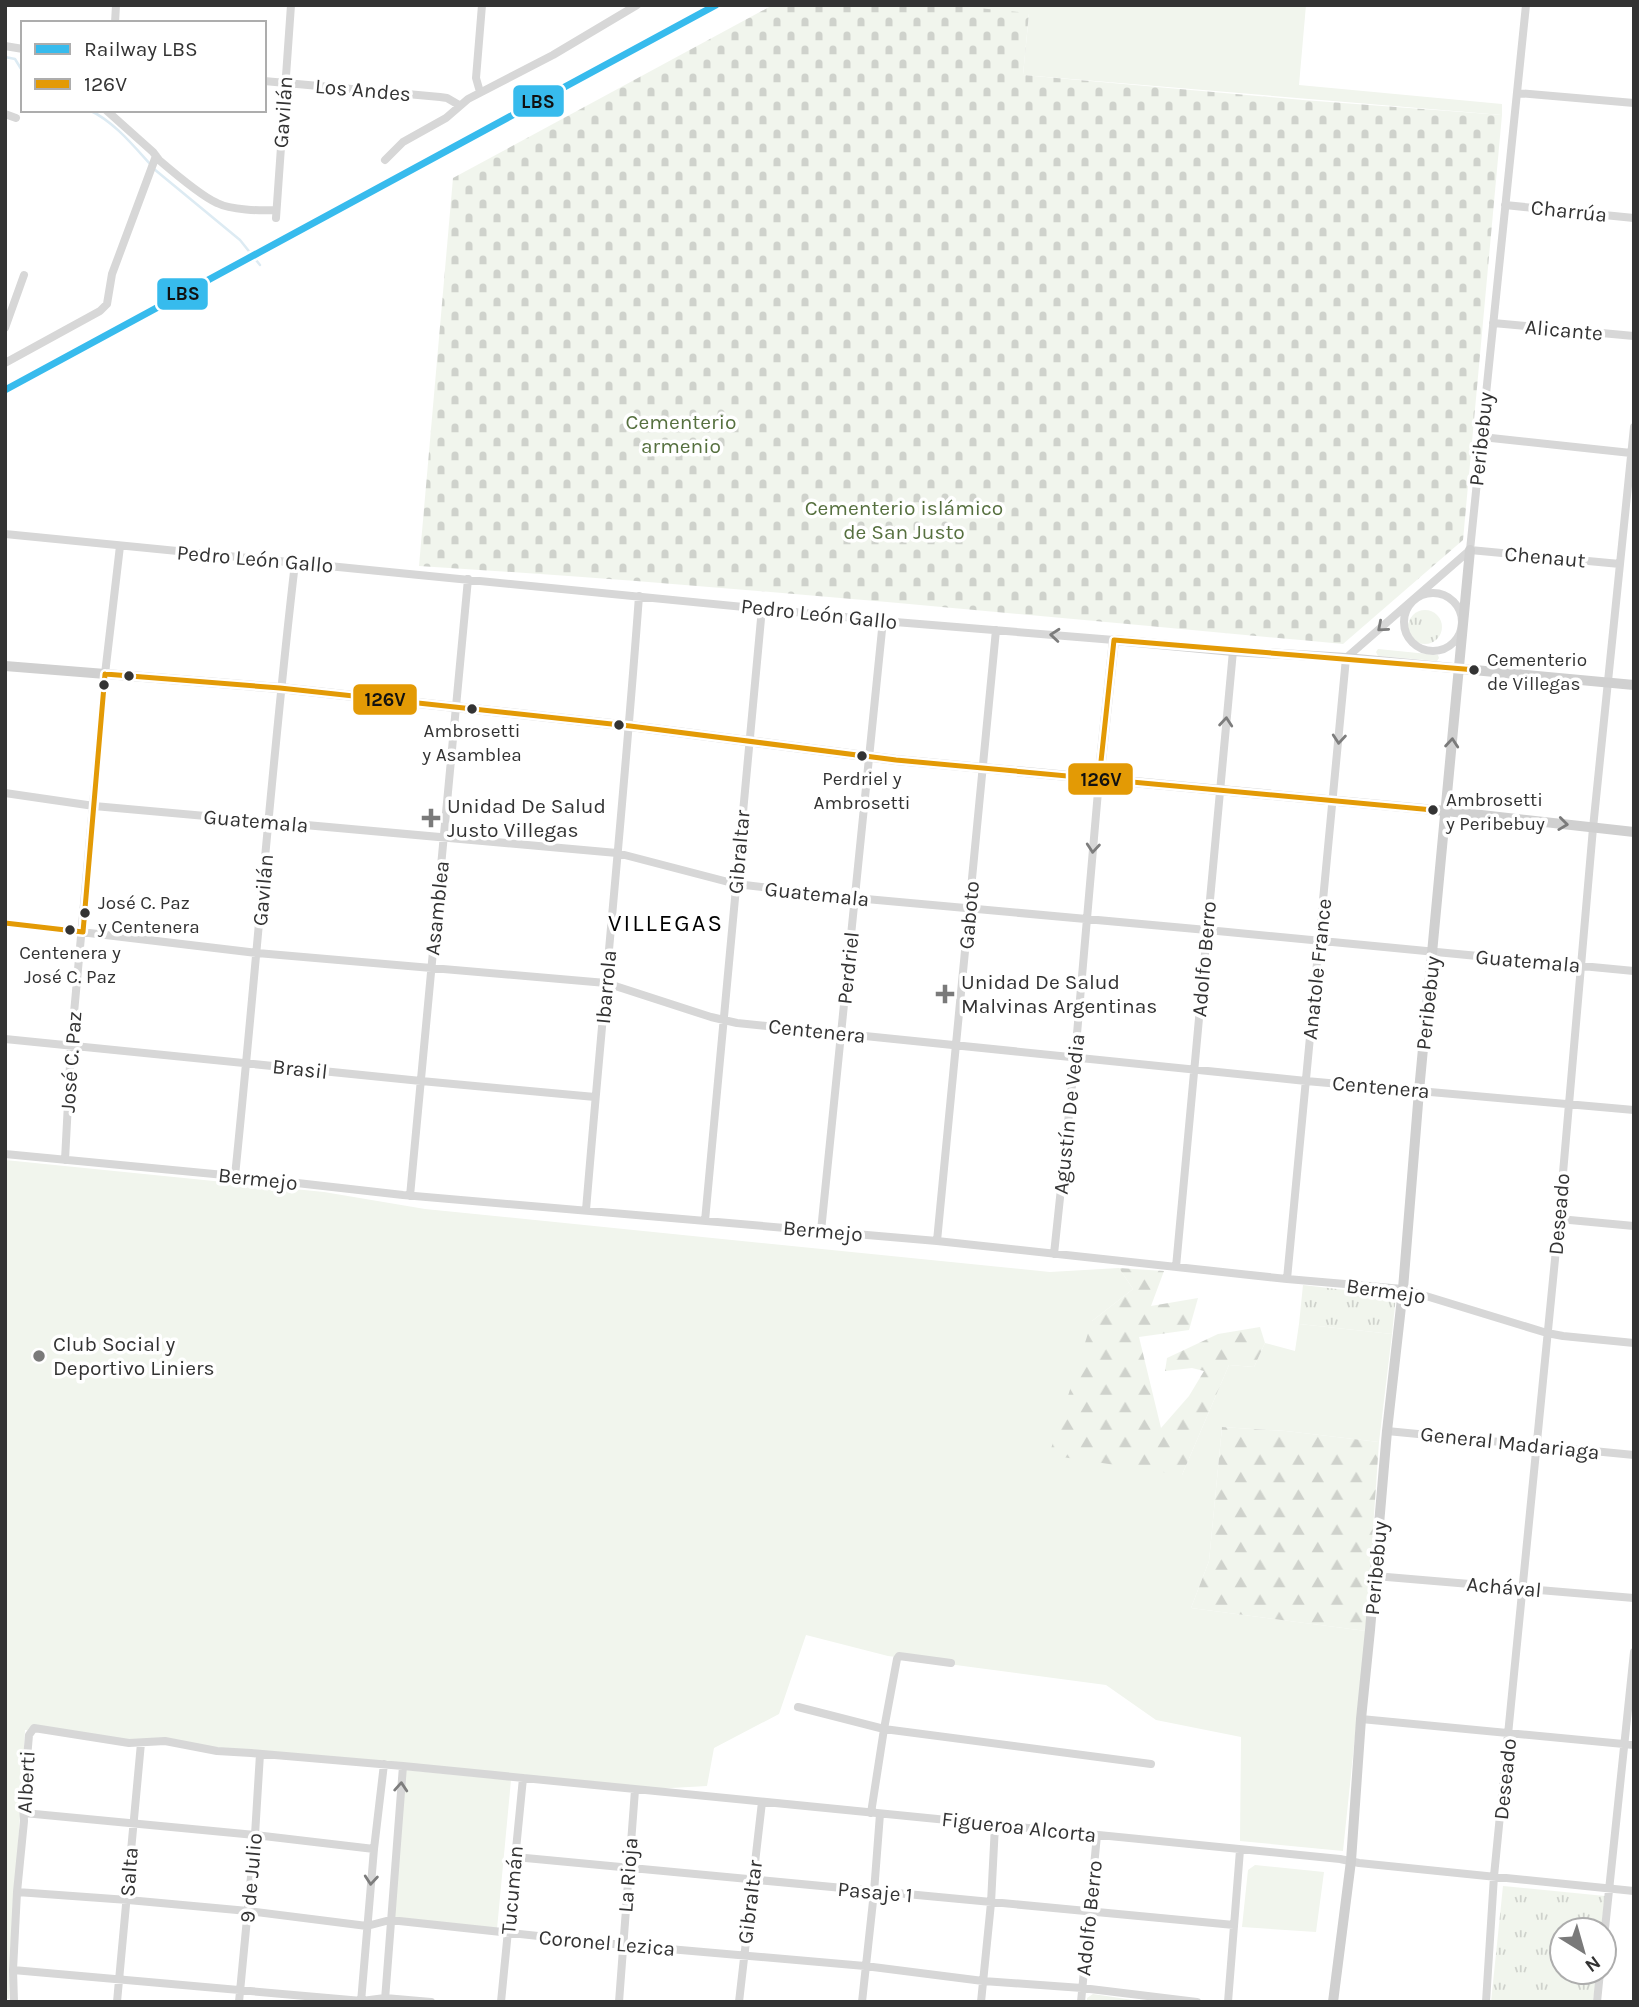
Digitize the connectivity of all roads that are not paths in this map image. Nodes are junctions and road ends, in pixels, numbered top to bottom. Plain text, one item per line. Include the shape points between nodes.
1 (291, 5) edge
2 (482, 5) edge
3 (637, 5) edge
4 (1526, 5) edge
5 (266, 81) edge
6 (285, 83) junction
7 (480, 92) junction
8 (1517, 93) junction
9 (1634, 103) edge
10 (459, 105) junction
11 (109, 112) edge
12 (5, 114) edge
13 (16, 118) dead end
14 (155, 159) junction
15 (385, 160) dead end
16 (1505, 205) junction
17 (1634, 218) edge
18 (24, 275) dead end
19 (1493, 323) junction
20 (5, 328) edge
21 (1634, 336) edge
22 (5, 363) edge
23 (1634, 427) edge
24 (1482, 437) junction
25 (1631, 453) junction
26 (5, 534) edge
27 (120, 546) junction
28 (1470, 550) junction
29 (295, 563) junction
30 (1620, 564) junction
31 (468, 579) junction
32 (639, 596) junction
33 (1415, 599) junction
34 (762, 608) junction
35 (883, 620) junction
36 (1462, 629) junction
37 (996, 630) junction
38 (1114, 640) junction
39 (1233, 651) junction
40 (1346, 658) junction
41 (5, 666) edge
42 (1459, 669) junction
43 (105, 674) junction
44 (1609, 682) junction
45 (1634, 685) edge
46 (280, 688) junction
47 (455, 708) junction
48 (630, 726) junction
49 (749, 742) junction
50 (869, 757) junction
51 (982, 769) junction
52 (1099, 780) junction
53 (1219, 790) junction
54 (5, 793) edge
55 (1333, 801) junction
56 (94, 806) junction
57 (1446, 811) junction
58 (269, 822) junction
59 (1593, 828) junction
60 (1634, 832) edge
61 (444, 838) junction
62 (617, 853) junction
63 (736, 884) junction
64 (855, 898) junction
65 (970, 908) junction
66 (1087, 919) junction
67 (5, 923) edge
68 (1207, 930) junction
69 (83, 932) junction
70 (1320, 940) junction
71 (1433, 952) junction
72 (257, 953) junction
73 (1580, 966) junction
74 (431, 968) junction
75 (1634, 971) edge
76 (607, 983) junction
77 (724, 1021) junction
78 (842, 1033) junction
79 (5, 1040) edge
80 (957, 1045) junction
81 (71, 1046) junction
82 (1075, 1057) junction
83 (247, 1063) junction
84 (1193, 1069) junction
85 (421, 1081) junction
86 (1306, 1081) junction
87 (1419, 1091) junction
88 (595, 1097) junction
89 (1568, 1104) junction
90 (1634, 1110) edge
91 (5, 1154) edge
92 (65, 1160) junction
93 (235, 1176) junction
94 (410, 1196) junction
95 (586, 1210) junction
96 (1559, 1219) junction
97 (705, 1221) junction
98 (1634, 1226) edge
99 (821, 1231) junction
100 (937, 1241) junction
101 (1055, 1254) junction
102 (1176, 1267) junction
103 (1287, 1279) junction
104 (1403, 1289) junction
105 (1547, 1333) junction
106 (1634, 1343) edge
107 (1387, 1431) junction
108 (1536, 1446) junction
109 (1634, 1455) edge
110 (1375, 1576) junction
111 (1523, 1588) junction
112 (1634, 1598) edge
113 (1634, 1652) edge
114 (951, 1663) dead end
115 (798, 1707) dead end
116 (1361, 1719) junction
117 (884, 1729) junction
118 (31, 1730) joint
119 (1510, 1732) junction
120 (141, 1743) junction
121 (1629, 1744) edge
122 (260, 1754) junction
123 (384, 1764) junction
124 (1151, 1764) dead end
125 (403, 1766) junction
126 (523, 1778) junction
127 (635, 1790) junction
128 (762, 1802) junction
129 (24, 1813) junction
130 (876, 1813) junction
131 (132, 1824) junction
132 (995, 1825) junction
133 (255, 1835) junction
134 (1097, 1835) junction
135 (374, 1849) junction
136 (1240, 1850) junction
137 (516, 1857) junction
138 (1351, 1861) junction
139 (628, 1869) junction
140 (1494, 1876) junction
141 (753, 1880) junction
142 (1609, 1889) junction
143 (1634, 1891) edge
144 (18, 1892) junction
145 (874, 1892) junction
146 (128, 1900) junction
147 (991, 1903) junction
148 (248, 1911) junction
149 (1089, 1912) junction
150 (1606, 1916) edge
151 (390, 1920) junction
152 (1234, 1925) junction
153 (368, 1926) junction
154 (509, 1934) junction
155 (624, 1945) junction
156 (744, 1956) junction
157 (865, 1966) junction
158 (13, 1970) junction
159 (119, 1978) junction
160 (983, 1981) junction
161 (1082, 1988) junction
162 (240, 1990) junction
163 (385, 2000) edge
164 (361, 2001) edge
165 (14, 2002) edge
166 (117, 2002) edge
167 (239, 2002) edge
168 (431, 2002) edge
169 (501, 2002) edge
170 (619, 2002) edge
171 (739, 2002) edge
172 (862, 2002) edge
173 (981, 2002) edge
174 (1081, 2002) edge
175 (1197, 2002) edge
176 (1228, 2002) edge
177 (1334, 2002) edge
178 (1486, 2002) edge

1 - 6 street, Gavilán
2 - 7 street via 476,78
3 - 7 street
4 - 8 street, Peribebuy
5 - 6 street, Los Andes
6 - 10 street, Los Andes via 440,97
6 - 14 street, Gavilán via 276,214 218,204
7 - 10 street
8 - 9 street
8 - 16 street, Peribebuy
10 - 15 street via 446,118 402,142
11 - 14 street
12 - 13 street
14 - 22 street via 112,274 107,304
16 - 17 street, Charrúa
16 - 19 street, Peribebuy
18 - 20 street
19 - 21 street, Alicante
19 - 24 street, Peribebuy
23 - 25 street, Deseado
24 - 25 street
24 - 28 street, Peribebuy
25 - 30 street, Deseado
26 - 27 street, Pedro León Gallo
27 - 29 street, Pedro León Gallo
27 - 43 street, José C. Paz
28 - 30 street, Chenaut
28 - 33 street
28 - 36 street, Peribebuy
29 - 31 street, Pedro León Gallo
29 - 46 street, Gavilán
30 - 44 street, Deseado
31 - 32 street, Pedro León Gallo
31 - 47 street, Asamblea
32 - 34 street, Pedro León Gallo
32 - 48 street, Ibarrola
33 - 36 street via 1432,592 1450,597 1461,611
33 - 36 street via 1404,616 1413,644 1443,650
33 -> 40 street
34 - 35 street, Pedro León Gallo
34 - 49 street, Gibraltar
35 - 37 street, Pedro León Gallo
35 - 50 street, Perdriel
36 - 42 street, Peribebuy
38 -> 37 street, Pedro León Gallo
37 - 51 street, Gaboto
38 - 39 street, Pedro León Gallo
38 - 52 street, Agustín De Vedia
39 - 40 street, Pedro León Gallo
53 -> 39 street, Adolfo Berro
40 - 42 street, Pedro León Gallo
40 -> 55 street, Anatole France
41 - 43 street
42 - 44 street, Pedro León Gallo
57 -> 42 street, Peribebuy
43 - 46 street
43 - 56 street, José C. Paz
44 - 45 street, Pedro León Gallo
44 - 59 street, Deseado
46 - 47 street
46 - 58 street, Gavilán
47 - 48 street
47 - 61 street, Asamblea
48 - 49 street
48 - 62 street, Ibarrola
49 - 50 street
49 - 63 street, Gibraltar
50 - 51 street
50 - 64 street, Perdriel
51 - 52 street
51 - 65 street, Gaboto
52 - 53 street
52 -> 66 street, Agustín De Vedia
53 - 55 street
53 - 68 street, Adolfo Berro
54 - 56 street, Guatemala
55 - 57 street
55 - 70 street, Anatole France
56 - 58 street, Guatemala
56 - 69 street, José C. Paz
57 -> 59 street
57 - 71 street, Peribebuy
58 - 61 street, Guatemala
58 - 72 street, Gavilán
59 - 60 street
59 - 73 street, Deseado
61 - 62 street, Guatemala
61 - 74 street, Asamblea
62 - 63 street, Guatemala
62 - 76 street, Ibarrola
63 - 64 street, Guatemala
63 - 77 street, Gibraltar
64 - 65 street, Guatemala
64 - 78 street, Perdriel
65 - 66 street, Guatemala
65 - 80 street, Gaboto
66 - 68 street, Guatemala
66 - 82 street, Agustín De Vedia
67 - 69 street, Centenera
68 - 70 street, Guatemala
68 - 84 street, Adolfo Berro
69 - 72 street, Centenera
69 - 81 street, José C. Paz
70 - 71 street, Guatemala
70 - 86 street, Anatole France
71 - 73 street, Guatemala
71 - 87 street, Peribebuy
72 - 74 street, Centenera
72 - 83 street, Gavilán
73 - 75 street, Guatemala
73 - 89 street, Deseado
74 - 76 street, Centenera
74 - 85 street, Asamblea
76 - 77 street, Centenera
76 - 88 street, Ibarrola
77 - 78 street, Centenera
77 - 97 street, Gibraltar
78 - 80 street, Centenera
78 - 99 street, Perdriel
79 - 81 street, Brasil
80 - 82 street, Centenera
80 - 100 street, Gaboto
81 - 83 street, Brasil
81 - 92 street, José C. Paz
82 - 84 street, Centenera
82 - 101 street, Agustín De Vedia
83 - 85 street, Brasil
83 - 93 street, Gavilán
84 - 86 street, Centenera
84 - 102 street, Adolfo Berro
85 - 88 street, Brasil
85 - 94 street, Asamblea
86 - 87 street, Centenera
86 - 103 street, Anatole France
87 - 89 street, Centenera
87 - 104 street, Peribebuy
88 - 95 street, Ibarrola
89 - 90 street, Centenera
89 - 96 street, Deseado
91 - 92 street, Bermejo
92 - 93 street, Bermejo
93 - 94 street, Bermejo
94 - 95 street, Bermejo
95 - 97 street, Bermejo
96 - 98 street
96 - 105 street, Deseado
97 - 99 street, Bermejo
99 - 100 street, Bermejo
100 - 101 street, Bermejo
101 - 102 street, Bermejo
102 - 103 street, Bermejo
103 - 104 street, Bermejo
104 - 105 street, Bermejo
104 - 107 street, Peribebuy
105 - 106 street, Bermejo
105 - 108 street, Deseado
107 - 108 street, General Madariaga
107 - 110 street, Peribebuy
108 - 109 street, General Madariaga
108 - 111 street, Deseado
110 - 111 street, Achával
110 - 116 street, Peribebuy
111 - 112 street, Achával
111 - 119 street, Deseado
113 - 121 street
114 - 117 street via 899,1656
115 - 117 street
116 - 119 street
116 - 138 street, Peribebuy
117 - 124 street
117 - 130 street
118 - 120 street, Figueroa Alcorta
118 - 129 street, Alberti
119 - 121 street
119 - 140 street, Deseado
120 - 122 street, Figueroa Alcorta via 165,1741 226,1753
120 - 131 street, Salta
121 - 142 street
122 - 123 street, Figueroa Alcorta
122 - 133 street, 9 de Julio
123 - 125 street, Figueroa Alcorta
123 - 135 street
125 - 126 street, Figueroa Alcorta
151 -> 125 street
126 - 127 street, Figueroa Alcorta
126 - 137 street, Tucumán
127 - 128 street, Figueroa Alcorta
127 - 139 street, La Rioja
128 - 130 street, Figueroa Alcorta
128 - 141 street, Gibraltar
129 - 131 street
129 - 144 street, Alberti
130 - 132 street, Figueroa Alcorta
130 - 145 street
131 - 133 street
131 - 146 street, Salta
132 - 134 street, Figueroa Alcorta
132 - 147 street
133 - 135 street
133 - 148 street, 9 de Julio
134 - 136 street, Figueroa Alcorta
134 - 149 street, Adolfo Berro
135 -> 153 street
136 - 138 street, Figueroa Alcorta
136 - 152 street
137 - 139 street, Pasaje 1
137 - 154 street, Tucumán
138 - 140 street, Figueroa Alcorta
138 - 177 street, Peribebuy
139 - 141 street, Pasaje 1
139 - 155 street, La Rioja
140 - 142 street, Figueroa Alcorta
140 - 178 street, Deseado
141 - 145 street, Pasaje 1
141 - 156 street, Gibraltar
142 - 143 street, Figueroa Alcorta
142 - 150 street
144 - 146 street, Coronel Lezica
144 - 158 street, Alberti
145 - 147 street, Pasaje 1
145 - 157 street
146 - 148 street, Coronel Lezica
146 - 159 street, Salta
147 - 149 street, Pasaje 1
147 - 160 street
148 - 153 street, Coronel Lezica
148 - 162 street, 9 de Julio
149 - 152 street, Pasaje 1
149 - 161 street, Adolfo Berro
151 - 153 street, Coronel Lezica
151 - 154 street, Coronel Lezica
151 - 163 street
152 - 176 street
153 - 164 street
154 - 155 street, Coronel Lezica
154 - 169 street, Tucumán
155 - 156 street, Coronel Lezica
155 - 170 street, La Rioja
156 - 157 street, Coronel Lezica
156 - 171 street, Gibraltar
157 - 160 street, Coronel Lezica
157 - 172 street
158 - 159 street
158 - 165 street, Alberti
159 - 162 street
159 - 166 street, Salta
160 - 161 street, Coronel Lezica
160 - 173 street
161 - 174 street, Adolfo Berro
161 - 175 street, Coronel Lezica
162 - 164 street
162 - 167 street, 9 de Julio
163 - 164 street
163 - 168 street

